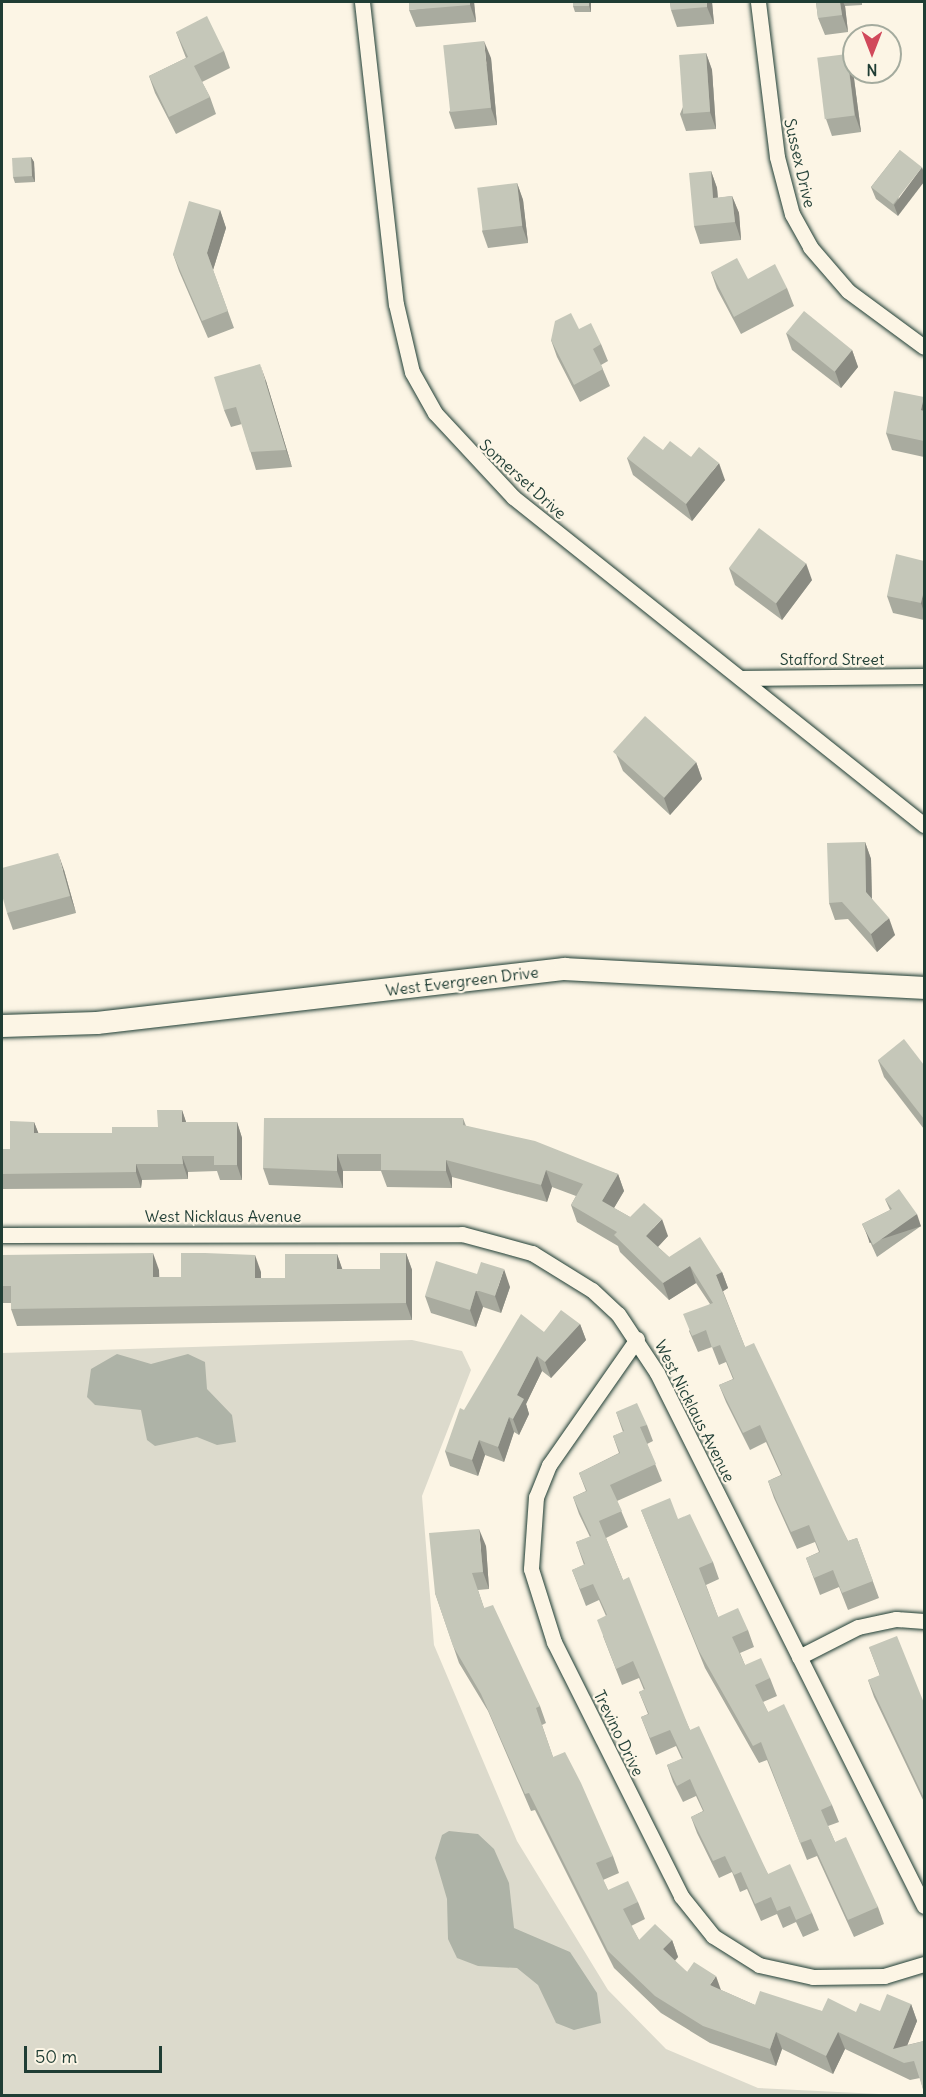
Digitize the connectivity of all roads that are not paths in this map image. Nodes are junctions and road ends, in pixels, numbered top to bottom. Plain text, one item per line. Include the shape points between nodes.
1 (362, 2) edge
2 (758, 2) edge
3 (924, 347) edge
4 (924, 676) edge
5 (740, 678) junction
6 (924, 825) edge
7 (924, 988) edge
8 (2, 1026) edge
9 (2, 1235) edge
10 (637, 1339) junction
11 (924, 1621) edge
12 (799, 1657) junction
13 (924, 1906) edge
14 (924, 1964) edge

1 - 5 street, Somerset Drive via 396,304 405,350 423,393 463,449 513,497
2 - 3 street, Sussex Drive via 777,157 792,214 810,247 848,291
4 - 5 street, Stafford Street
5 - 6 street, Somerset Drive
7 - 8 street, West Evergreen Drive via 565,969 97,1023
9 - 10 street, West Nicklaus Avenue via 462,1234 498,1241 563,1269 601,1298
10 - 12 street, West Nicklaus Avenue
10 - 14 street, Trevino Drive via 549,1465 536,1497 531,1569 554,1642 681,1896 714,1936 751,1961 794,1975 884,1976
11 - 12 street via 896,1618 858,1627
12 - 13 street, West Nicklaus Avenue

